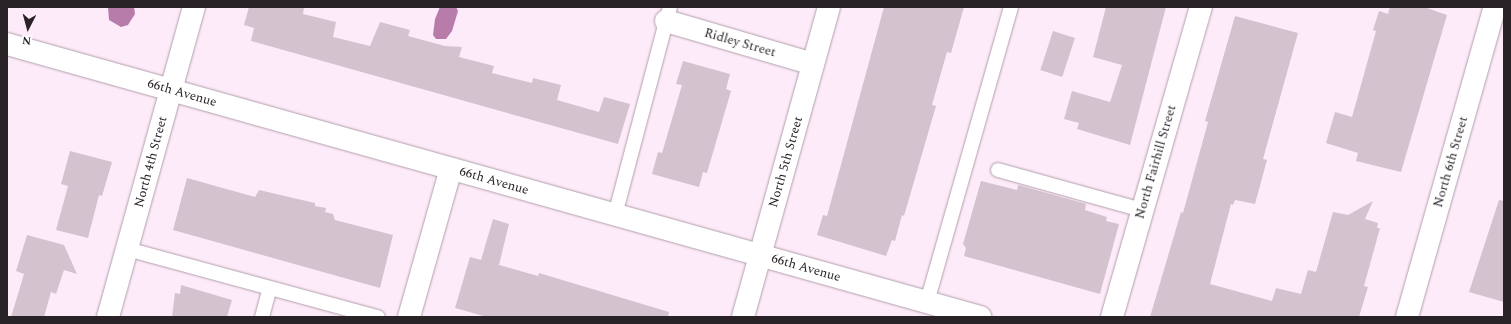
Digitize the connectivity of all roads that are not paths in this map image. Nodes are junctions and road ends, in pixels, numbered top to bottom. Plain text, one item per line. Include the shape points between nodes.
1 (194, 7) edge
2 (829, 7) edge
3 (1010, 7) edge
4 (1200, 7) edge
5 (1495, 7) edge
6 (668, 14) edge
7 (7, 44) edge
8 (813, 64) junction
9 (171, 90) junction
10 (451, 169) junction
11 (998, 170) dead end
12 (1142, 210) junction
13 (615, 215) junction
14 (127, 249) junction
15 (760, 255) junction
16 (270, 288) junction
17 (927, 302) junction
18 (108, 317) edge
19 (262, 317) edge
20 (378, 317) edge
21 (409, 317) edge
22 (743, 317) edge
23 (980, 317) edge
24 (1112, 317) edge
25 (1407, 317) edge

1 - 9 street, North 4th Street
2 - 8 street, North 5th Street
3 - 17 lane
4 - 12 street, North Fairhill Street
5 - 25 street, North 6th Street
6 - 8 street, Ridley Street
6 - 13 lane
7 - 9 street, 66th Avenue
8 - 15 street, North 5th Street
9 - 10 street, 66th Avenue
9 - 14 street, North 4th Street
10 - 13 street, 66th Avenue
10 - 21 street
11 - 12 lane
12 - 24 street, North Fairhill Street
13 - 15 street, 66th Avenue
14 - 16 lane
14 - 18 street, North 4th Street
15 - 17 street, 66th Avenue
15 - 22 street, North 5th Street
16 - 19 lane
16 - 20 lane
17 - 23 street, 66th Avenue

